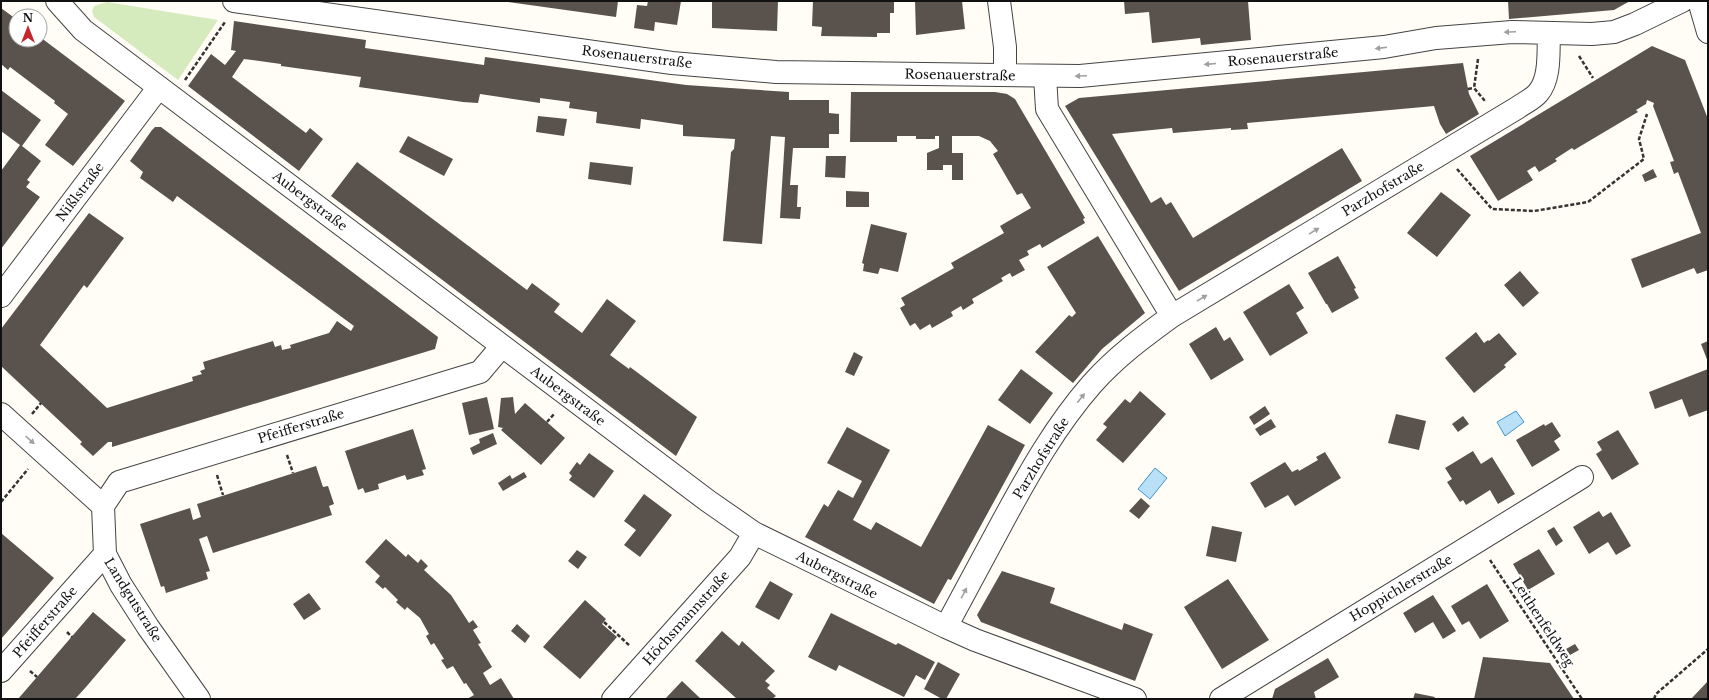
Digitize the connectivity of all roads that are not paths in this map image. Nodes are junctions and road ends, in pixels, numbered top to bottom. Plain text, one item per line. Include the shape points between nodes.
1 (57, 1) edge
2 (999, 1) edge
3 (1682, 1) edge
4 (1699, 1) edge
5 (257, 3) edge
6 (231, 9) edge
7 (1708, 32) edge
8 (1549, 33) junction
9 (1005, 75) junction
10 (1045, 76) junction
11 (159, 87) junction
12 (1, 296) edge
13 (1172, 316) junction
14 (502, 346) junction
15 (1, 414) edge
16 (1582, 477) dead end
17 (103, 506) junction
18 (754, 533) junction
19 (105, 554) junction
20 (946, 627) junction
21 (1, 672) edge
22 (199, 699) edge
23 (613, 699) edge
24 (1135, 699) edge
25 (1221, 699) edge

1 - 11 street, Aubergstraße via 83,30
2 - 9 street via 1005,47
3 - 8 street, Rosenauerstraße via 1614,32
4 - 7 street
5 - 6 street, Rosenauerstraße
5 - 9 street, Rosenauerstraße via 687,64 784,73
8 -> 10 street, Rosenauerstraße via 1512,32 1436,38 1343,52 1080,76
13 -> 8 street, Parzhofstraße via 1538,94 1547,70
9 - 10 street, Rosenauerstraße
10 - 13 street via 1047,109
11 - 12 street, Nißlstraße
11 - 14 street, Aubergstraße
20 -> 13 street, Parzhofstraße via 1031,470 1056,430 1091,385 1129,347
14 - 17 street, Pfeifferstraße via 480,372 119,482
14 - 18 street, Aubergstraße
15 -> 17 street
16 - 25 street, Hoppichlerstraße
17 - 19 street, Landgutstraße
18 - 20 street, Aubergstraße
18 - 23 street, Höchsmannstraße via 740,557
19 - 21 street, Pfeifferstraße
19 - 22 street, Landgutstraße via 148,627
20 - 24 street, Aubergstraße

